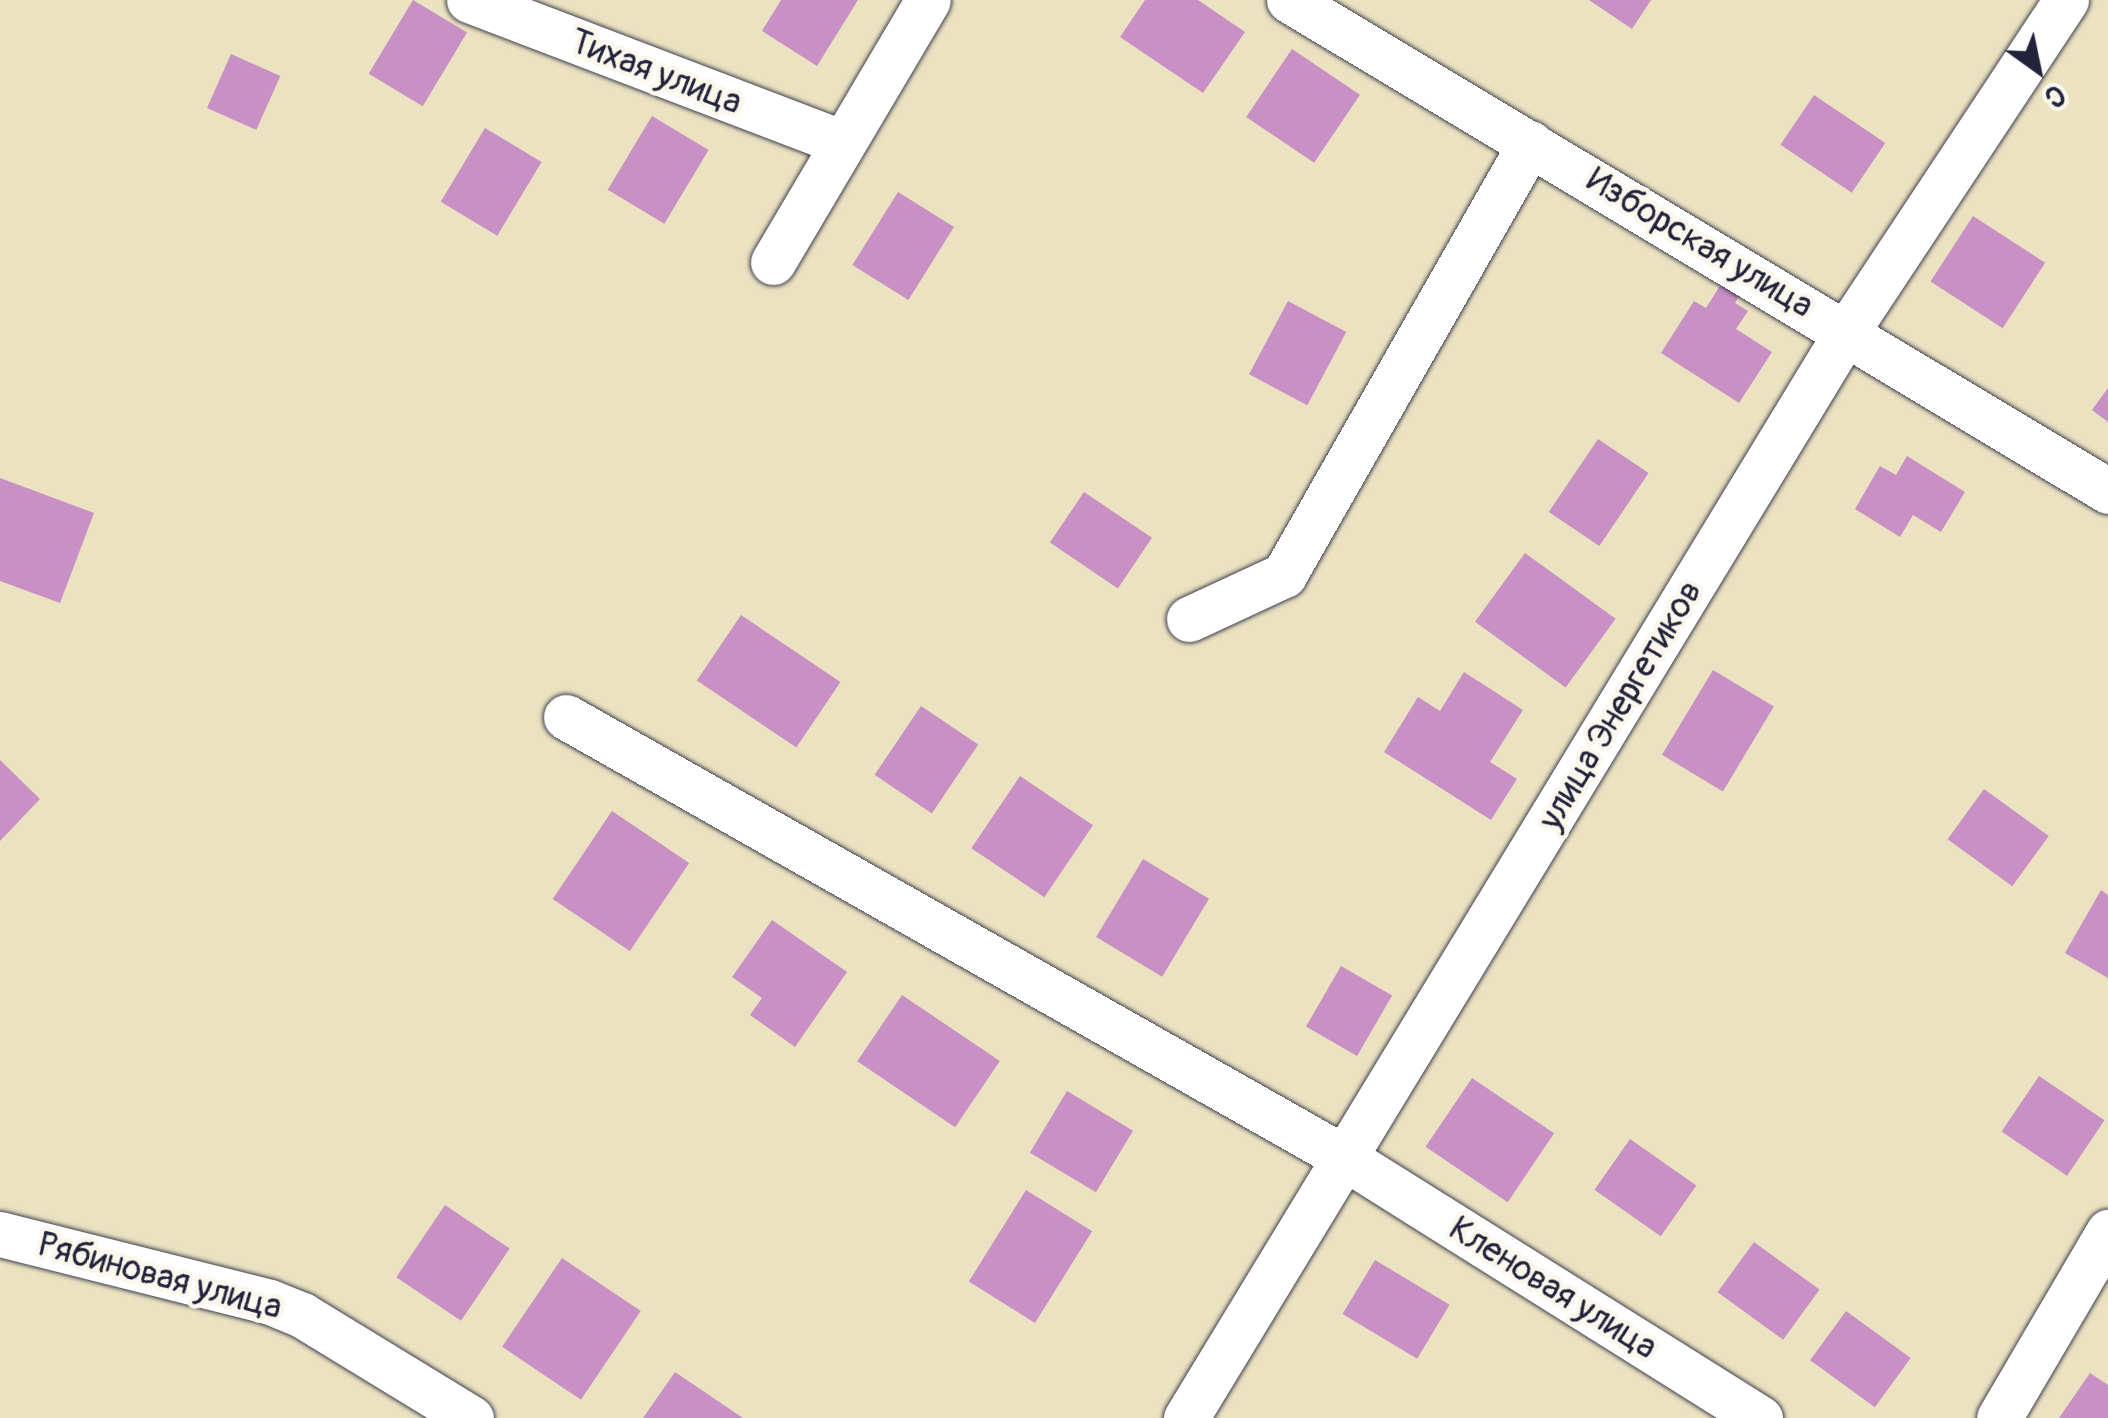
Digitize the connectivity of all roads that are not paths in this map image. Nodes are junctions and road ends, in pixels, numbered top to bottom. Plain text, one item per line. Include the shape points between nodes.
1 (469, 0) edge
2 (928, 0) edge
3 (1289, 0) edge
4 (2066, 0) edge
5 (843, 143) junction
6 (1530, 143) junction
7 (773, 262) dead end
8 (1847, 330) junction
9 (2108, 491) edge
10 (1189, 620) dead end
11 (566, 717) dead end
12 (1345, 1158) junction
13 (2108, 1232) edge
14 (0, 1234) edge
15 (471, 1418) edge
16 (1186, 1418) edge
17 (1760, 1418) edge
18 (1999, 1418) edge

1 - 5 street, Тихая улица
2 - 5 street
3 - 6 street, Изборская улица
4 - 8 street, улица Энергетиков
5 - 7 street
6 - 8 street, Изборская улица
6 - 10 street via 1284,576
8 - 9 street, Изборская улица
8 - 12 street, улица Энергетиков
11 - 12 street, Кленовая улица
12 - 16 street, улица Энергетиков
12 - 17 street, Кленовая улица
13 - 18 street
14 - 15 street, Рябиновая улица via 302,1314

